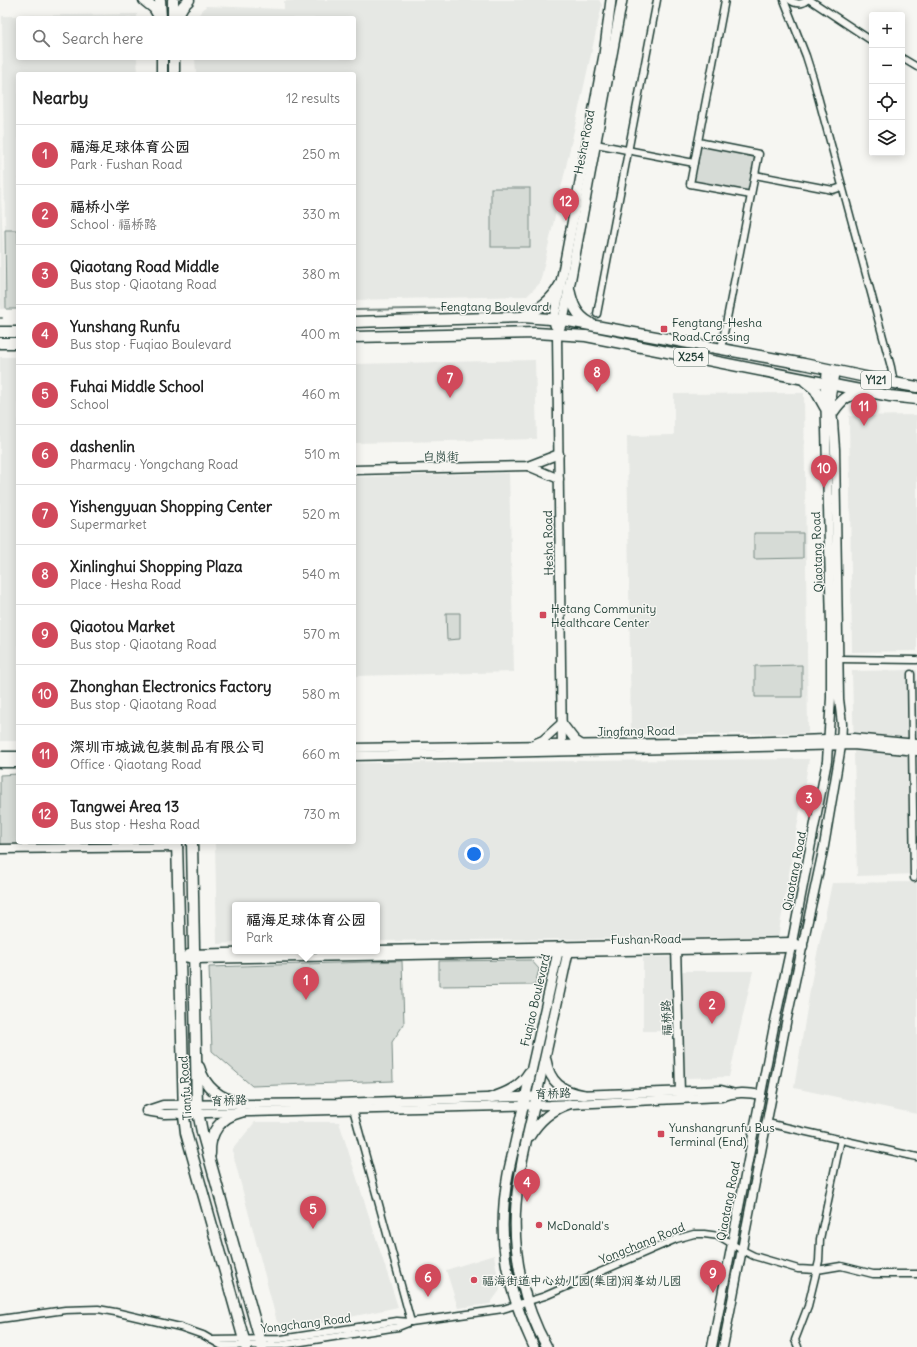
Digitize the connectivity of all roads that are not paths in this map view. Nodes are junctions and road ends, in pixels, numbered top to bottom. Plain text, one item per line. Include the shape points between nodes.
1 (144, 0) edge
2 (160, 0) edge
3 (172, 0) edge
4 (189, 0) edge
5 (611, 0) edge
6 (622, 0) edge
7 (657, 0) edge
8 (725, 0) edge
9 (784, 0) edge
10 (790, 0) edge
11 (808, 0) edge
12 (159, 16) edge
13 (160, 16) edge
14 (174, 16) edge
15 (176, 16) edge
16 (869, 39) edge
17 (162, 60) edge
18 (174, 60) edge
19 (905, 60) edge
20 (917, 66) edge
21 (162, 72) edge
22 (174, 72) edge
23 (698, 142) junction
24 (596, 144) junction
25 (628, 150) junction
26 (694, 163) junction
27 (755, 175) junction
28 (842, 187) junction
29 (751, 195) junction
30 (564, 287) junction
31 (597, 314) dead end
32 (523, 317) junction
33 (558, 319) junction
34 (356, 322) edge
35 (595, 326) junction
36 (0, 332) edge
37 (16, 332) edge
38 (557, 334) junction
39 (356, 337) edge
40 (0, 343) edge
41 (16, 343) edge
42 (721, 349) junction
43 (831, 370) junction
44 (800, 378) junction
45 (894, 383) junction
46 (828, 384) junction
47 (917, 387) edge
48 (866, 391) junction
49 (917, 399) edge
50 (829, 410) junction
51 (559, 454) junction
52 (528, 466) junction
53 (356, 470) edge
54 (559, 479) junction
55 (917, 660) edge
56 (839, 662) junction
57 (911, 674) dead end
58 (562, 723) junction
59 (841, 742) junction
60 (829, 743) junction
61 (534, 744) junction
62 (581, 744) junction
63 (562, 747) junction
64 (914, 747) edge
65 (356, 748) edge
66 (0, 756) edge
67 (16, 756) edge
68 (356, 756) edge
69 (16, 763) edge
70 (0, 764) edge
71 (192, 844) edge
72 (177, 845) edge
73 (0, 849) edge
74 (914, 878) dead end
75 (792, 945) junction
76 (803, 946) junction
77 (676, 947) junction
78 (380, 950) edge
79 (563, 950) junction
80 (380, 953) edge
81 (236, 954) edge
82 (317, 954) edge
83 (180, 956) junction
84 (194, 956) junction
85 (546, 1050) junction
86 (196, 1054) junction
87 (532, 1067) junction
88 (680, 1092) junction
89 (732, 1093) junction
90 (584, 1095) junction
91 (761, 1096) junction
92 (490, 1098) junction
93 (535, 1101) junction
94 (524, 1102) junction
95 (569, 1104) junction
96 (241, 1108) junction
97 (184, 1109) junction
98 (198, 1109) junction
99 (353, 1109) junction
100 (767, 1123) junction
101 (841, 1139) junction
102 (526, 1143) junction
103 (917, 1157) edge
104 (210, 1162) junction
105 (508, 1174) junction
106 (519, 1176) junction
107 (732, 1244) junction
108 (742, 1250) junction
109 (817, 1270) junction
110 (917, 1274) edge
111 (527, 1302) junction
112 (516, 1305) junction
113 (0, 1319) edge
114 (411, 1322) junction
115 (245, 1344) edge
116 (261, 1344) edge
117 (534, 1347) edge
118 (546, 1347) edge
119 (712, 1347) edge
120 (723, 1347) edge
121 (798, 1347) edge

1 - 12 main road
2 - 13 main road
3 - 14 main road
4 - 15 main road
5 - 30 main road, Hesha Road / X254
6 - 24 main road, Hesha Road / X254
7 - 25 street
8 - 23 street
9 - 28 street via 813,78
10 - 11 street via 796,3
11 - 16 street
17 - 21 main road
18 - 22 main road
19 - 20 street
23 - 26 street
23 - 27 street via 759,154
24 - 25 street
24 - 30 main road, Hesha Road / X254
25 - 26 street
25 - 31 street
26 - 29 street via 690,184
27 - 28 street via 833,190
27 - 29 street
28 - 45 street
29 - 42 street
30 - 32 main road via 546,304
30 - 33 main road, Hesha Road / X254
30 - 35 main road, X254 via 579,315
32 - 33 main road, Fengtang Boulevard
32 - 34 main road, Fengtang Boulevard
33 - 35 main road, Fengtang Boulevard / X254
33 - 38 main road, Hesha Road / X254
35 - 42 main road, Fengtang Boulevard / X254
36 - 37 main road
38 - 39 main road
38 - 44 main road, X254 via 586,336
38 - 51 street, Hesha Road
40 - 41 main road
42 - 43 main road, Fengtang Boulevard / X254
43 - 45 main road, Fengtang Boulevard / Y121
43 - 46 street, Qiaotang Road
44 - 46 main road, X254
44 - 50 main road via 810,383
45 - 47 main road, Fengtang Boulevard / Y121
46 - 48 main road, Y121
46 - 50 street, Qiaotang Road
48 - 49 main road, Y121
48 - 50 main road via 844,398
50 - 56 street, Qiaotang Road
50 - 60 street, Qiaotang Road
51 - 52 street
51 - 54 street, Hesha Road
52 - 53 street, 白岗街
52 - 54 street
54 - 58 street, Hesha Road
55 - 56 street via 874,659
56 - 59 street, Qiaotang Road
57 - 64 street
58 - 61 street via 543,740
58 - 62 street
58 - 63 street, Hesha Road
59 - 60 street, Jingfang Road
59 - 64 street, Jingfang Road via 860,746
59 - 76 street, Qiaotang Road via 824,846
60 - 62 street, Jingfang Road
60 - 63 street, Jingfang Road
60 - 75 street, Qiaotang Road
61 - 63 street, Jingfang Road
61 - 65 street, Jingfang Road
62 - 63 street, Jingfang Road
63 - 68 street, Jingfang Road
64 - 74 street
66 - 67 street
69 - 70 street
71 - 84 main road, Tianfu Road
72 - 73 street
72 - 83 main road, Tianfu Road
75 - 76 street, Fushan Road
75 - 77 street, Fushan Road
75 - 91 street, Qiaotang Road
76 - 100 street, Qiaotang Road
77 - 79 street, Fushan Road
77 - 88 street, 福桥路
78 - 79 street, Fushan Road
79 - 80 street, Fushan Road
79 - 85 main road, Fuqiao Boulevard
79 - 87 main road, Fuqiao Boulevard
81 - 84 street, Fushan Road
82 - 84 street, Fushan Road
83 - 84 street, Fushan Road
83 - 97 main road, Tianfu Road
84 - 86 main road, Tianfu Road
85 - 90 main road via 548,1071 552,1079 564,1089
85 - 93 main road, Fuqiao Boulevard
86 - 96 main road via 201,1075 207,1084 223,1098
86 - 98 main road, Tianfu Road
87 - 92 main road via 517,1086
87 - 94 main road, Fuqiao Boulevard
88 - 89 street, 育桥路 via 721,1090
88 - 90 street, 育桥路
89 - 91 street, 育桥路
89 - 95 street, 育桥路 via 721,1097
90 - 93 street, 育桥路
91 - 107 street, Qiaotang Road
92 - 94 street, 育桥路
92 - 96 street, 育桥路
93 - 94 street, 育桥路
93 - 95 street, 育桥路
93 - 102 main road, Fuqiao Boulevard
94 - 99 street, 育桥路
94 - 105 main road, Fuqiao Boulevard
95 - 102 main road via 541,1121
96 - 98 street, 育桥路
96 - 99 street, 育桥路
96 - 104 main road via 218,1125 211,1142
97 - 98 street, 育桥路
97 - 115 main road, Tianfu Road via 186,1133
98 - 104 main road, Tianfu Road
99 - 114 street
100 - 101 street
100 - 108 street, Qiaotang Road
101 - 103 street
101 - 109 street via 820,1239
102 - 106 main road, Fuqiao Boulevard
104 - 116 main road, Tianfu Road
105 - 106 street
105 - 112 main road, Fuqiao Boulevard via 503,1238 506,1267
106 - 111 main road, Fuqiao Boulevard via 515,1231 518,1264
107 - 108 street, Yongchang Road
107 - 111 street, Yongchang Road via 719,1236 685,1235
107 - 119 street, Qiaotang Road
108 - 109 street, Yongchang Road via 798,1269
108 - 120 street, Qiaotang Road
109 - 110 street, Yongchang Road via 841,1266 873,1274
109 - 121 street via 796,1340
111 - 112 street, Yongchang Road
111 - 118 main road, Fuqiao Boulevard
112 - 114 street, Yongchang Road
112 - 117 main road, Fuqiao Boulevard
113 - 115 street, Yongchang Road via 65,1310 98,1309 180,1327 212,1340
114 - 116 street, Yongchang Road via 282,1345
115 - 116 street, Yongchang Road

